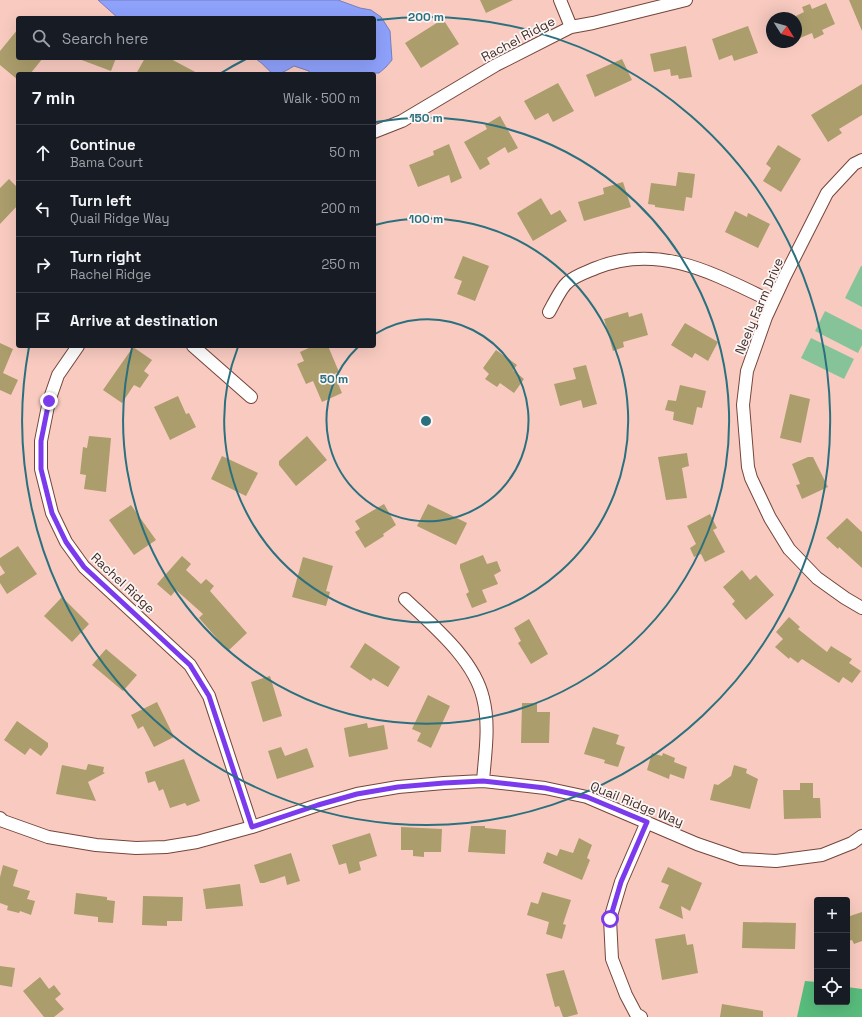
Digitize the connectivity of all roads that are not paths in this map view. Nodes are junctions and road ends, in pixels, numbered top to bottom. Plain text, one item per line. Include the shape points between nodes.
1 (560, 0) edge
2 (686, 0) edge
3 (571, 27) junction
4 (376, 131) edge
5 (862, 160) edge
6 (773, 302) junction
7 (549, 312) dead end
8 (77, 348) edge
9 (196, 348) edge
10 (251, 397) dead end
11 (405, 599) dead end
12 (862, 608) edge
13 (483, 781) junction
14 (0, 818) edge
15 (647, 822) junction
16 (252, 827) junction
17 (862, 836) edge
18 (641, 1017) edge

1 - 3 street
2 - 3 street, Rachel Ridge
3 - 4 street, Rachel Ridge via 496,65 402,121
5 - 6 street, Neely Farm Drive via 854,164 827,193
6 - 7 street via 682,263 636,258 606,264 566,284
6 - 12 street, Neely Farm Drive via 747,371 743,405 749,473 770,518 789,549 817,578
8 - 16 street, Rachel Ridge via 58,375 49,401 41,441 41,469 52,513 66,542 84,567 190,665 209,696
9 - 10 street
11 - 13 street via 453,647 473,672 483,698 487,725
13 - 15 street, Quail Ridge Way via 545,788 587,797
13 - 16 street, Quail Ridge Way via 398,787 357,794
14 - 16 street, Quail Ridge Way via 48,836 96,845 136,848 197,842
15 - 17 street, Quail Ridge Way via 697,844 741,859 776,861 822,854 852,843
15 - 18 street via 621,882 610,919 612,959 626,995 636,1014

